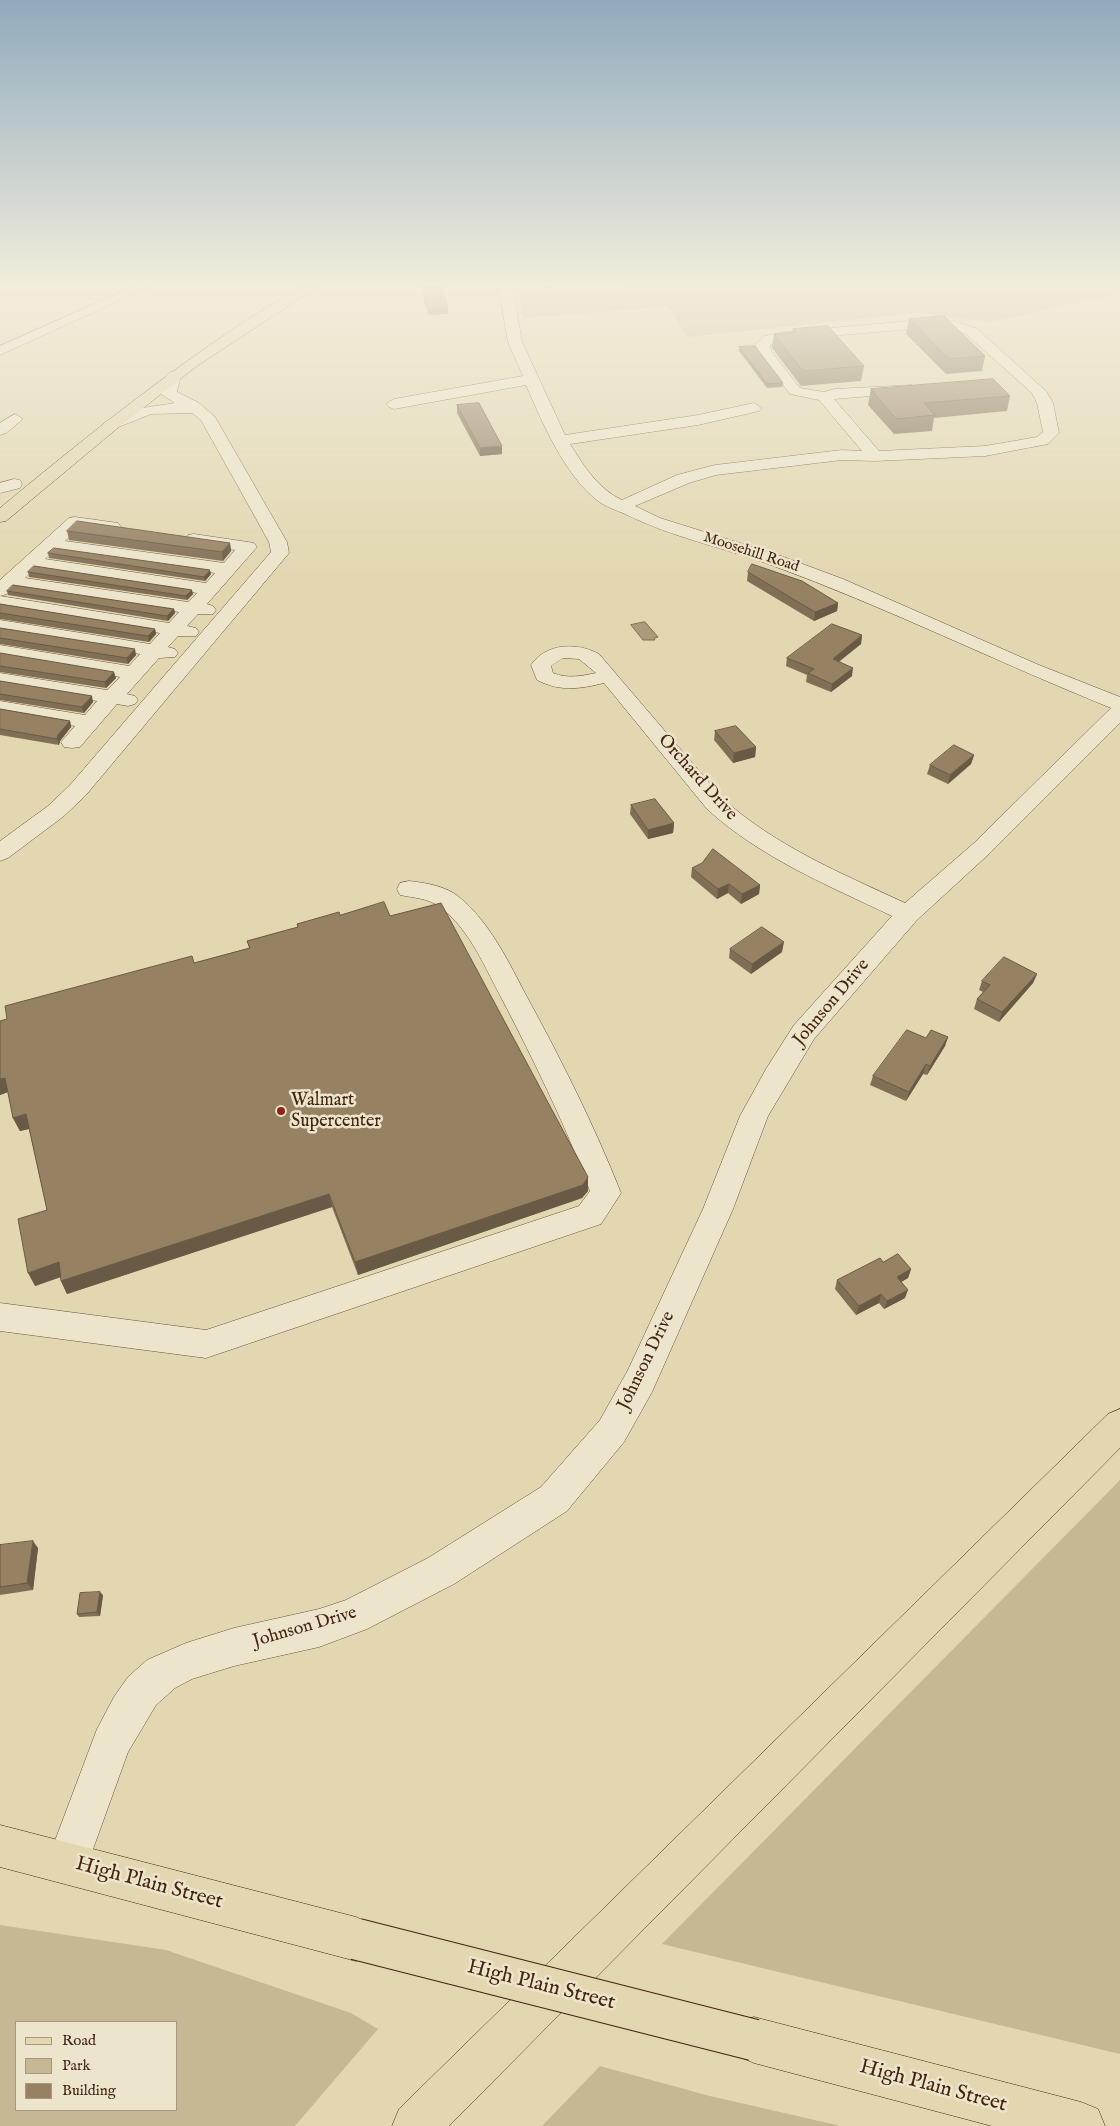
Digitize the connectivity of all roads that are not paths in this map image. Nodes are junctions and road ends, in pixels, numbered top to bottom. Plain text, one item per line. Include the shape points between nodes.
1 (143, 382) edge
2 (165, 382) edge
3 (171, 382) edge
4 (515, 382) edge
5 (534, 382) edge
6 (788, 382) edge
7 (1027, 382) edge
8 (924, 386) edge
9 (130, 392) dead end
10 (824, 397) junction
11 (394, 404) dead end
12 (754, 408) dead end
13 (197, 409) junction
14 (15, 418) dead end
15 (111, 425) junction
16 (0, 430) edge
17 (559, 440) junction
18 (875, 456) junction
19 (27, 473) dead end
20 (7, 486) edge
21 (0, 496) edge
22 (626, 510) junction
23 (0, 517) edge
24 (133, 530) edge
25 (171, 536) edge
26 (51, 544) junction
27 (30, 562) junction
28 (228, 570) junction
29 (5, 585) edge
30 (210, 589) junction
31 (0, 602) edge
32 (193, 608) junction
33 (229, 614) junction
34 (0, 626) edge
35 (174, 630) junction
36 (210, 635) junction
37 (0, 651) edge
38 (154, 651) junction
39 (192, 657) junction
40 (134, 673) junction
41 (609, 676) dead end
42 (0, 678) edge
43 (113, 697) junction
44 (152, 704) junction
45 (1120, 704) edge
46 (0, 707) edge
47 (1120, 711) edge
48 (90, 722) junction
49 (72, 742) dead end
50 (0, 853) edge
51 (409, 889) dead end
52 (908, 914) junction
53 (0, 1318) edge
54 (1120, 1425) edge
55 (0, 1846) edge
56 (68, 1862) junction
57 (416, 2126) edge
58 (1081, 2126) edge

1 - 9 main road
2 - 15 main road
3 - 13 street via 169,394
4 - 11 street
5 - 17 street, Moosehill Road
6 - 10 street via 795,391
7 - 18 street via 1045,403 1051,433 1042,441 985,451
8 - 10 street
10 - 18 street
12 - 17 street via 698,420
13 - 15 street via 159,407 138,412
13 - 33 street via 207,417 280,548 278,557
14 - 16 street
15 - 23 main road
17 - 22 street, Moosehill Road via 591,486 604,498
18 - 22 street via 716,478
19 - 20 main road
20 - 21 main road
22 - 45 street, Moosehill Road via 807,572
24 - 26 street via 75,522
25 - 28 street via 248,547
26 - 27 street
26 - 28 street
27 - 29 street
27 - 30 street
28 - 30 street
29 - 32 street
30 - 32 street
31 - 35 street
32 - 33 street
32 - 35 street
33 - 36 street
34 - 38 street
35 - 36 street
35 - 38 street
36 - 39 street
37 - 40 street
38 - 39 street
38 - 40 street
39 - 44 street
40 - 43 street
41 - 52 street, Orchard Drive via 729,818 768,846
42 - 43 street
43 - 44 street
43 - 48 street
44 - 50 street via 74,794
46 - 48 street
47 - 52 street, Johnson Drive via 982,848
48 - 49 street
51 - 53 street via 422,890 451,903 493,958 547,1057 606,1193 590,1215 206,1344
52 - 56 street, Johnson Drive via 804,1032 776,1076 754,1116 718,1209 640,1381 612,1431 554,1499 441,1571 354,1616 319,1628 218,1652 161,1674 137,1698 112,1743
54 - 57 main road
55 - 56 main road, High Plain Street
56 - 58 main road, High Plain Street, bridge

